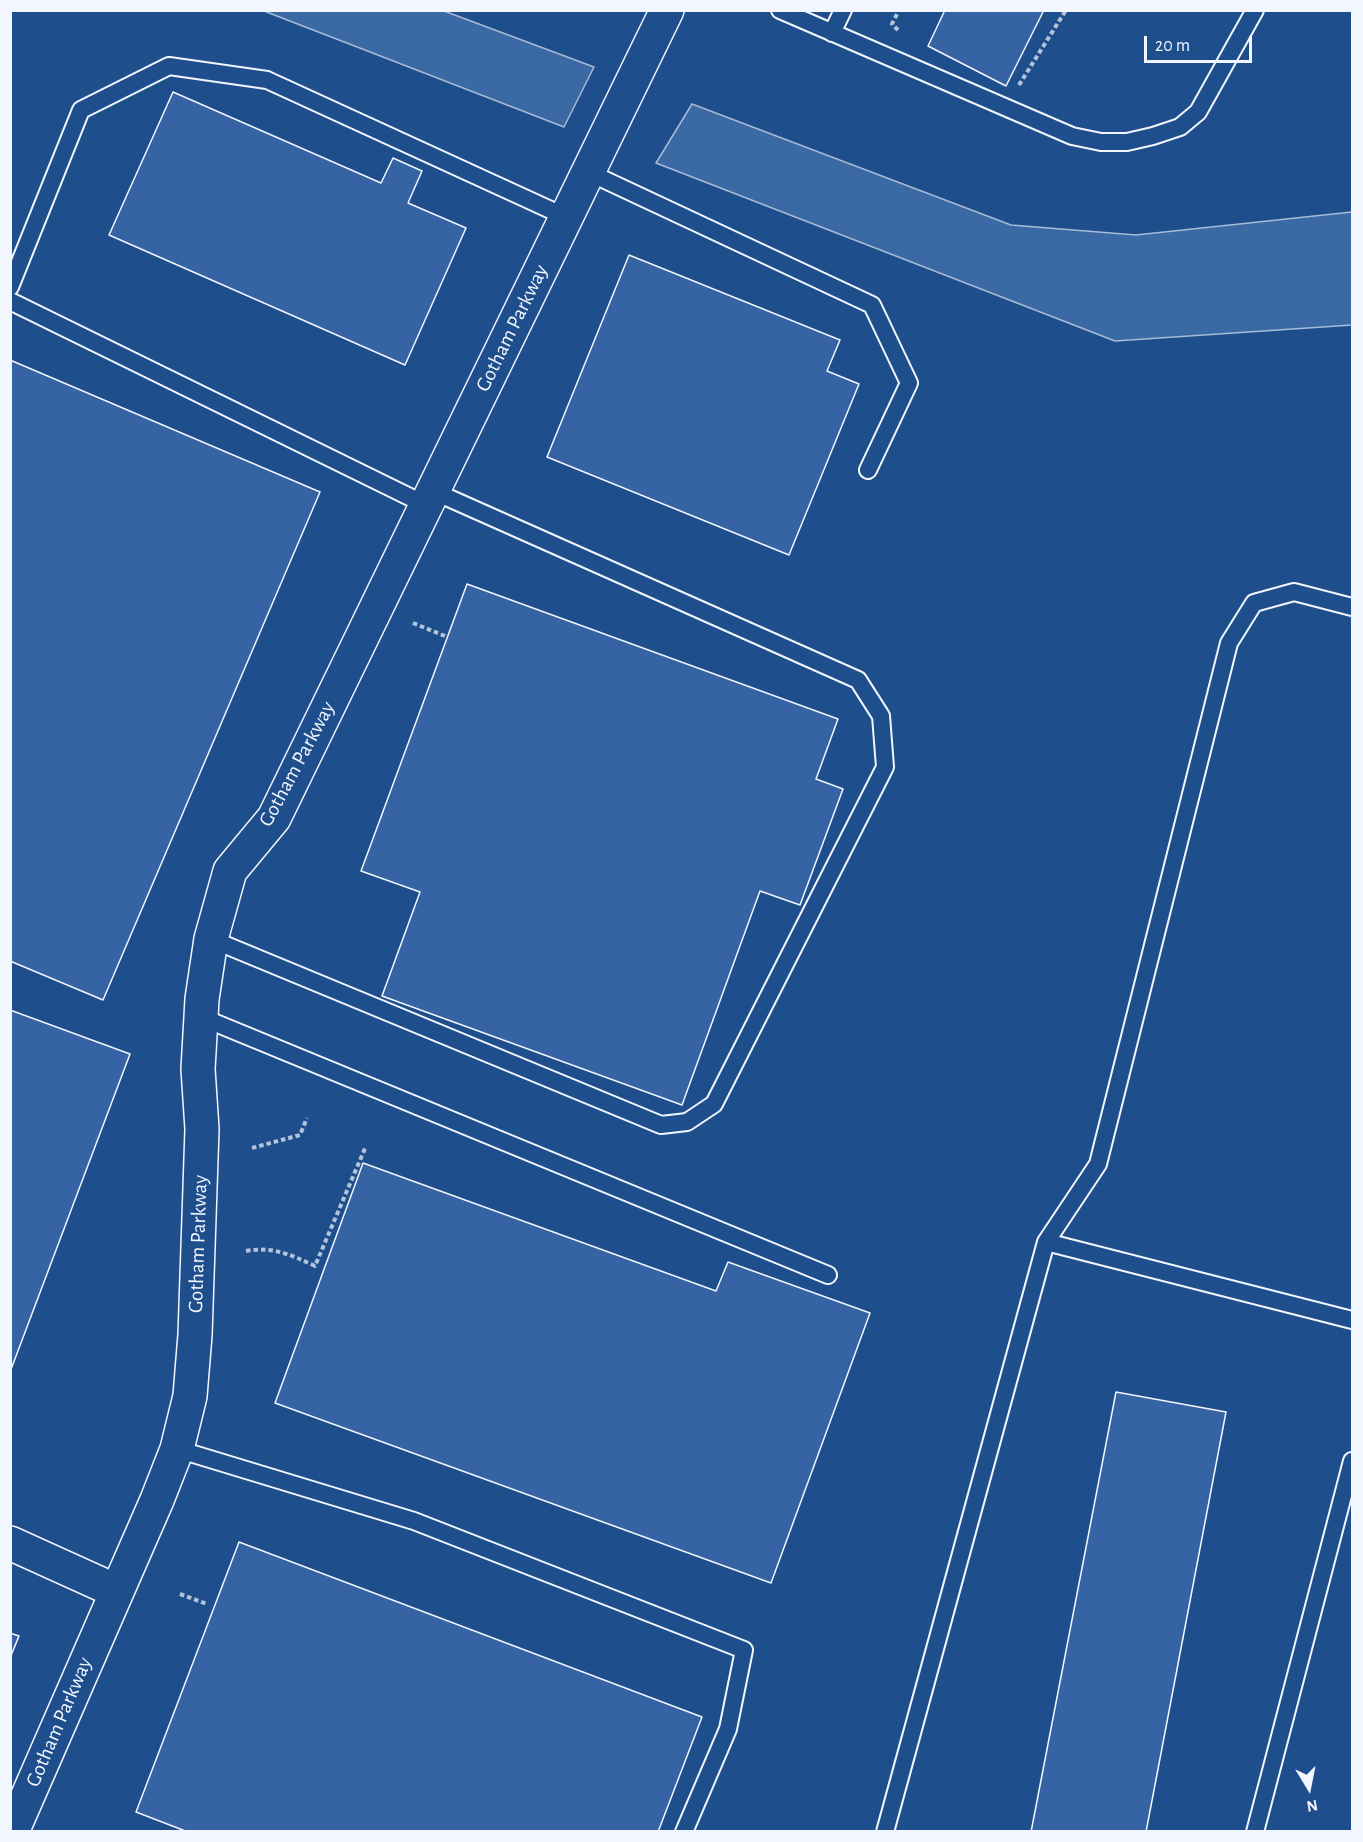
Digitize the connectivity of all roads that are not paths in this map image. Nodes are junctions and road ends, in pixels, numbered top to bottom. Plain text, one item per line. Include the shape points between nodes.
1 (667, 10) edge
2 (780, 10) edge
3 (843, 10) edge
4 (1255, 10) edge
5 (832, 33) junction
6 (588, 172) junction
7 (566, 217) junction
8 (10, 287) edge
9 (10, 301) edge
10 (868, 470) dead end
11 (429, 498) junction
12 (1353, 607) edge
13 (211, 939) junction
14 (201, 1017) junction
15 (1046, 1242) junction
16 (828, 1275) dead end
17 (1353, 1320) edge
18 (177, 1449) junction
19 (1353, 1461) edge
20 (10, 1543) edge
21 (116, 1591) junction
22 (12, 1832) edge
23 (684, 1832) edge
24 (885, 1832) edge
25 (1255, 1832) edge

1 - 6 street, Gotham Parkway
2 - 5 lane
3 - 5 lane
4 - 5 lane via 1198,112 1180,127 1127,142 1072,136
6 - 7 street, Gotham Parkway
6 - 10 lane via 872,305 909,383
7 - 8 lane via 267,80 169,66 81,110
7 - 11 street, Gotham Parkway
9 - 11 lane
11 - 13 street, Gotham Parkway via 274,818 230,871
11 - 13 lane via 858,680 881,716 885,767 714,1104 687,1122 661,1125
12 - 15 lane via 1294,592 1254,603 1229,644 1098,1164
13 - 14 street, Gotham Parkway
14 - 16 lane
14 - 18 street, Gotham Parkway via 198,1069 202,1129 195,1335 190,1396
15 - 17 lane
15 - 24 lane
18 - 21 street, Gotham Parkway
18 - 23 lane via 414,1521 744,1650 728,1729
19 - 25 lane
20 - 21 street
21 - 22 street, Gotham Parkway

